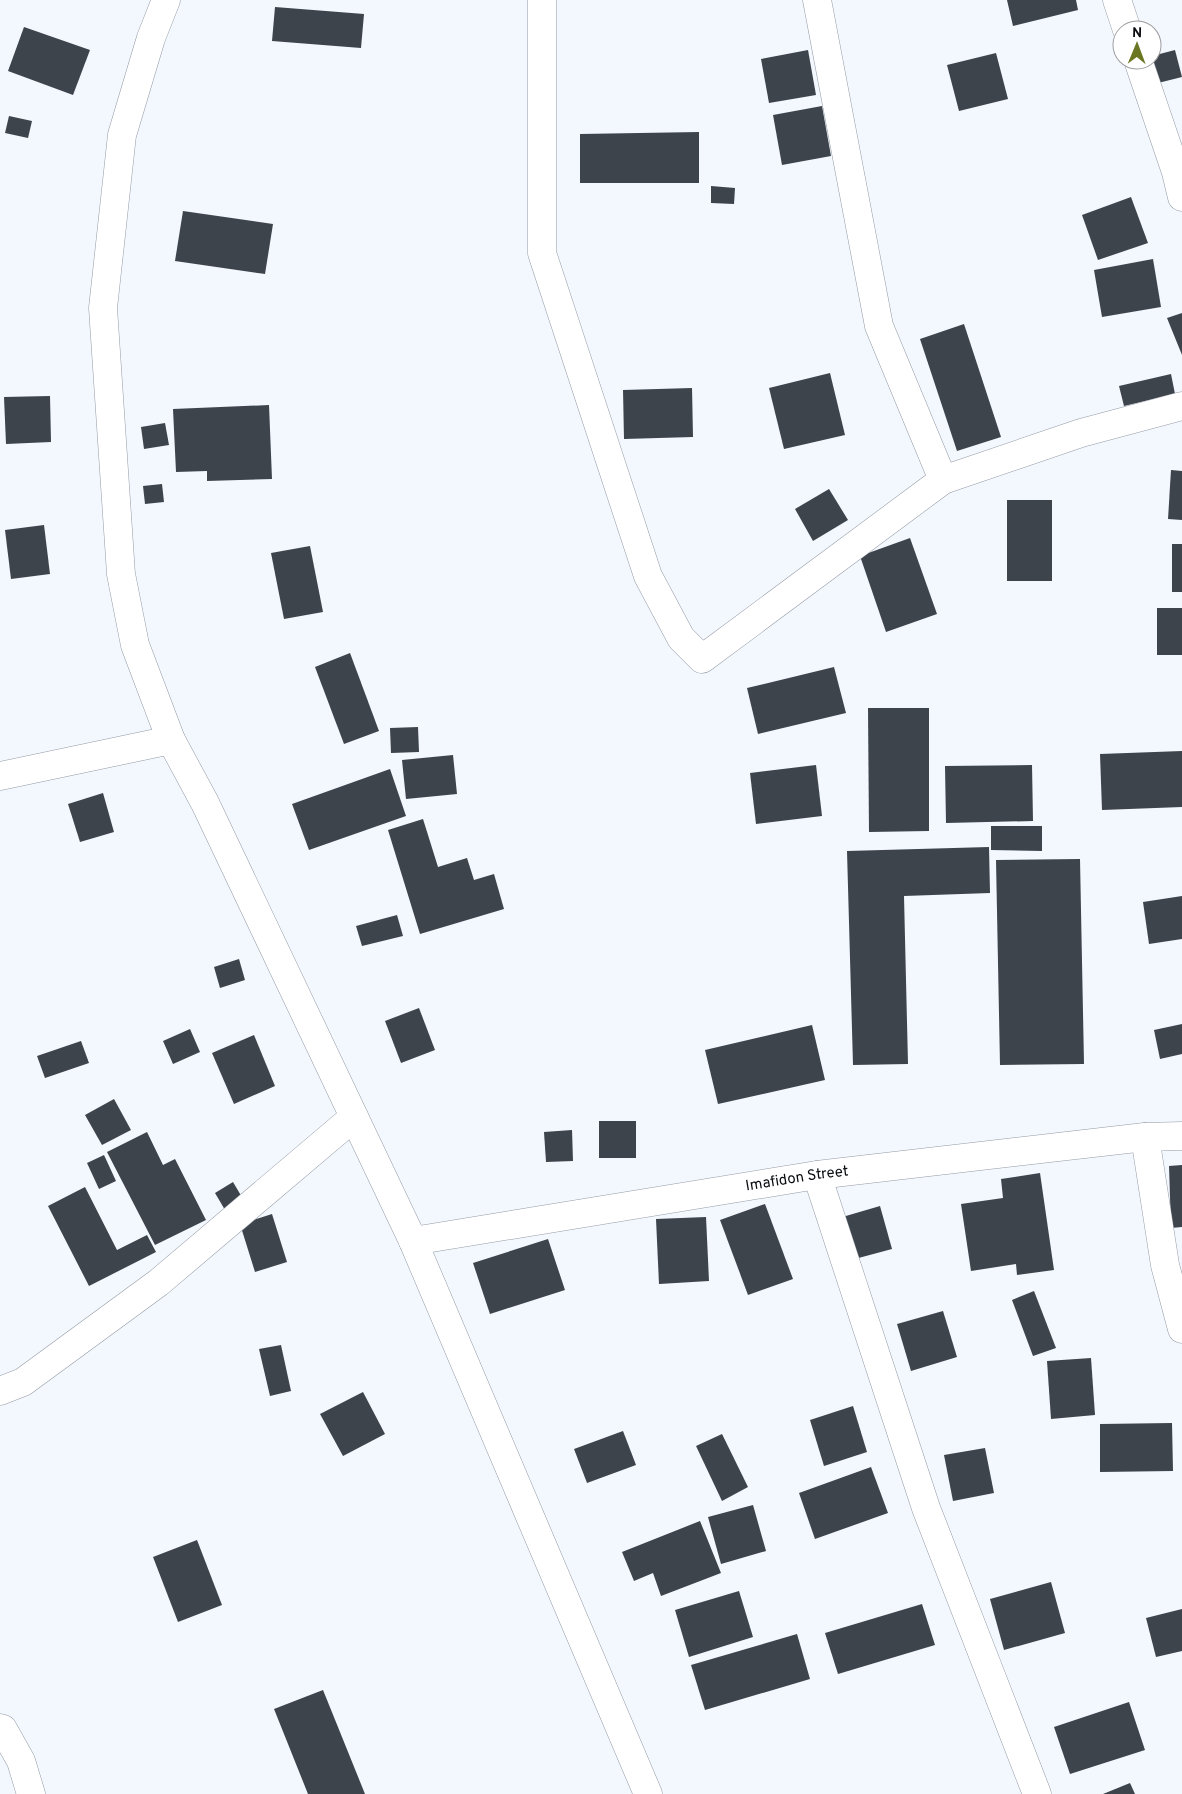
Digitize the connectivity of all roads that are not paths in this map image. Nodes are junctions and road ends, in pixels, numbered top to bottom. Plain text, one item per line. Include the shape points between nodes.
1 (166, 0) edge
2 (542, 0) edge
3 (818, 0) edge
4 (1117, 0) edge
5 (1124, 20) edge
6 (1141, 70) edge
7 (1182, 198) edge
8 (1182, 406) edge
9 (943, 480) junction
10 (171, 740) junction
11 (0, 776) edge
12 (354, 1117) junction
13 (1145, 1136) junction
14 (1182, 1136) edge
15 (817, 1175) junction
16 (413, 1241) junction
17 (1182, 1329) edge
18 (0, 1391) edge
19 (0, 1728) edge
20 (32, 1794) edge
21 (648, 1794) edge
22 (1037, 1794) edge

1 - 10 street via 122,135 103,308 121,574 135,645
2 - 9 street via 542,253 648,576 681,638 702,659
3 - 9 street via 879,326
4 - 5 street
6 - 7 street
8 - 9 street via 1082,433
10 - 11 street
10 - 12 street via 205,803
12 - 16 street
12 - 18 street via 158,1283 23,1382
13 - 14 street, Imafidon Street
13 - 15 street, Imafidon Street
13 - 17 street via 1166,1265
15 - 16 street, Imafidon Street
15 - 22 street via 926,1508
16 - 21 street
19 - 20 street via 21,1761

